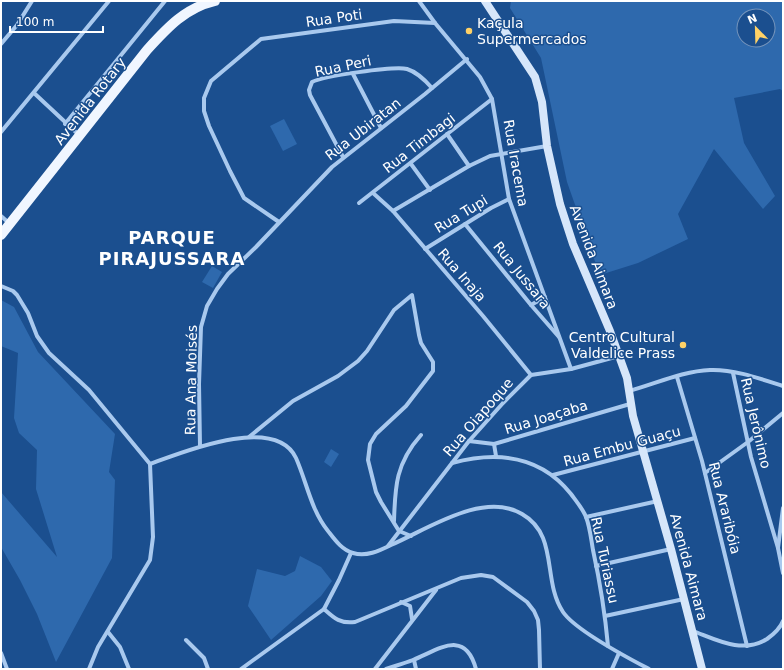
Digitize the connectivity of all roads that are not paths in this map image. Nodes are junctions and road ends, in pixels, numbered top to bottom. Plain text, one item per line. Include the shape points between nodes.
1 (32, 1) edge
2 (109, 1) edge
3 (165, 1) edge
4 (215, 1) edge
5 (419, 1) edge
6 (485, 1) edge
7 (490, 1) edge
8 (492, 12) junction
9 (435, 23) junction
10 (1, 44) edge
11 (467, 59) junction
12 (353, 74) junction
13 (432, 88) junction
14 (34, 93) junction
15 (492, 99) junction
16 (65, 124) junction
17 (381, 128) junction
18 (2, 130) edge
19 (447, 134) junction
20 (80, 136) junction
21 (547, 146) junction
22 (500, 153) junction
23 (343, 157) junction
24 (411, 164) junction
25 (469, 166) junction
26 (430, 190) junction
27 (374, 193) junction
28 (509, 199) junction
29 (359, 203) dead end
30 (393, 211) junction
31 (1, 216) edge
32 (279, 222) junction
33 (10, 224) junction
34 (465, 224) junction
35 (1, 235) edge
36 (425, 249) junction
37 (1, 286) edge
38 (545, 297) junction
39 (531, 305) junction
40 (562, 340) junction
41 (619, 356) junction
42 (572, 369) junction
43 (733, 373) junction
44 (531, 375) junction
45 (677, 377) junction
46 (783, 386) edge
47 (629, 391) junction
48 (630, 404) junction
49 (783, 413) edge
50 (421, 435) dead end
51 (249, 437) junction
52 (695, 438) junction
53 (469, 441) junction
54 (748, 442) junction
55 (494, 444) junction
56 (200, 446) junction
57 (643, 452) junction
58 (496, 456) junction
59 (150, 464) junction
60 (452, 464) junction
61 (705, 473) junction
62 (554, 475) junction
63 (658, 501) junction
64 (783, 508) edge
65 (586, 517) junction
66 (394, 522) junction
67 (399, 531) junction
68 (412, 536) junction
69 (388, 547) junction
70 (778, 548) junction
71 (671, 549) junction
72 (351, 553) junction
73 (596, 566) junction
74 (783, 573) edge
75 (436, 589) junction
76 (684, 598) junction
77 (400, 602) junction
78 (324, 609) junction
79 (606, 616) junction
80 (412, 620) junction
81 (783, 621) edge
82 (693, 631) junction
83 (108, 632) junction
84 (186, 640) dead end
85 (608, 646) junction
86 (747, 646) junction
87 (1, 653) edge
88 (619, 653) junction
89 (414, 660) junction
90 (7, 669) edge
91 (89, 669) edge
92 (129, 669) edge
93 (208, 669) edge
94 (241, 669) edge
95 (375, 669) edge
96 (386, 669) edge
97 (416, 669) edge
98 (476, 669) edge
99 (540, 669) edge
100 (612, 669) edge
101 (649, 669) edge
102 (702, 669) edge

1 - 10 street
2 - 14 street
3 - 16 street
4 - 20 main road, Avenida Rotary via 191,9 166,29
5 - 9 street, Rua Iracema
6 - 8 main road, Avenida Aimara
7 - 8 main road
8 - 21 main road, Avenida Aimara via 535,78 542,102
9 - 11 street, Rua Iracema
9 - 32 street, Rua Poti via 394,21 261,39 211,81 203,105 209,126 240,192
11 - 13 street, Rua Ubiratan
11 - 15 street, Rua Iracema
12 - 13 street, Rua Peri via 407,69 419,75
12 - 17 street
12 - 23 street, Rua Peri via 315,80 309,90
13 - 17 street, Rua Ubiratan
14 - 16 street
14 - 18 street
15 - 19 street, Rua Timbagi
15 - 22 street, Rua Iracema
16 - 20 street
17 - 23 street, Rua Ubiratan
19 - 24 street, Rua Timbagi
19 - 25 street
20 - 33 main road, Avenida Rotary
21 - 22 street
21 - 41 main road, Avenida Aimara via 560,204 573,244
22 - 25 street
22 - 28 street, Rua Iracema
23 - 32 street, Rua Ubiratan
24 - 26 street
24 - 27 street, Rua Timbagi
25 - 26 street
26 - 30 street
27 - 29 street, Rua Timbagi
27 - 30 street, Rua Inaja
28 - 34 street, Rua Tupi
28 - 38 street, Rua Iracema
30 - 36 street, Rua Inaja
31 - 33 street
32 - 56 street, Rua Ana Moisés via 228,274 207,306 201,327
33 - 35 main road, Avenida Rotary
34 - 36 street, Rua Tupi
34 - 39 street, Rua Jussara
36 - 44 street, Rua Inaja
37 - 59 street via 17,295 37,336 49,353 89,390
38 - 39 street
38 - 40 street, Rua Iracema
39 - 40 street, Rua Jussara
40 - 42 street, Rua Iracema
41 - 42 street, Rua Oiapoque
41 - 47 main road, Avenida Aimara
42 - 44 street, Rua Oiapoque
43 - 45 street via 711,370
43 - 46 street
43 - 54 street, Rua Jerônimo
44 - 53 street, Rua Oiapoque
45 - 47 street
45 - 52 street, Rua Araribóia
47 - 48 main road, Avenida Aimara
48 - 55 street, Rua Joaçaba
48 - 57 main road, Avenida Aimara
49 - 54 street
50 - 66 street via 406,455 396,482
51 - 56 street
51 - 66 street via 293,401 338,376 358,361 394,310 412,295 421,343 433,362 433,371 406,406 376,434 368,451 376,492
51 - 72 street via 276,440 288,447 295,456 323,525 342,548
52 - 57 street, Rua Embu Guaçu
52 - 61 street, Rua Araribóia
53 - 55 street, Rua Joaçaba
53 - 60 street, Rua Oiapoque
54 - 61 street
54 - 70 street, Rua Jerônimo
55 - 58 street
56 - 59 street
57 - 62 street, Rua Embu Guaçu
57 - 63 main road, Avenida Aimara
58 - 60 street, Rua Turiassu via 472,458
58 - 62 street, Rua Turiassu via 527,462
59 - 83 street via 153,550 150,560
60 - 67 street, Rua Oiapoque
61 - 86 street, Rua Araribóia
62 - 65 street, Rua Turiassu
63 - 65 street
63 - 71 main road, Avenida Aimara
64 - 70 street
65 - 73 street, Rua Turiassu
66 - 67 street
67 - 68 street
67 - 69 street, Rua Oiapoque
68 - 69 street
68 - 85 street via 460,513 475,509 508,507 524,514 539,528 544,537 555,596 564,614
69 - 72 street via 361,555
70 - 74 street
71 - 73 street
71 - 76 main road, Avenida Aimara
72 - 78 street
73 - 79 street, Rua Turiassu
75 - 77 street
75 - 80 street
75 - 99 street via 461,578 481,575 493,577 509,587 527,602 538,620
76 - 79 street
76 - 82 main road, Avenida Aimara
77 - 78 street via 371,616 345,623 336,620
77 - 80 street via 410,606
78 - 94 street
79 - 85 street, Rua Turiassu
80 - 95 street
81 - 86 street via 774,634
82 - 86 street via 732,645
82 - 102 main road, Avenida Aimara
83 - 91 street via 98,647
83 - 92 street via 120,647
84 - 93 street via 204,658
85 - 88 street
87 - 90 street
88 - 100 street
88 - 101 street
89 - 96 street
89 - 97 street
89 - 98 street via 435,648 457,645 471,656

